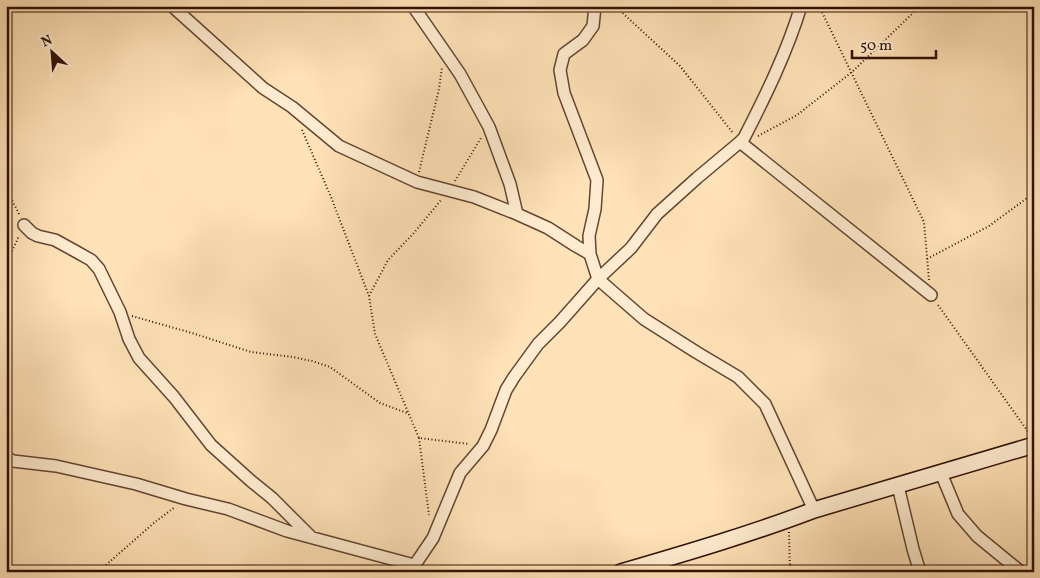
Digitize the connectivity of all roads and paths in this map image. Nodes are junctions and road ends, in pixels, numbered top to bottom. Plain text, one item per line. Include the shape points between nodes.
1 (172, 6) edge
2 (413, 6) edge
3 (596, 6) edge
4 (615, 6) edge
5 (801, 6) edge
6 (819, 6) edge
7 (918, 6) edge
8 (444, 52) junction
9 (852, 72) junction
10 (292, 107) junction
11 (489, 127) junction
12 (742, 140) junction
13 (417, 182) junction
14 (6, 188) edge
15 (449, 190) junction
16 (1034, 193) edge
17 (517, 214) junction
18 (24, 225) junction
19 (590, 254) junction
20 (927, 259) junction
21 (6, 264) edge
22 (598, 279) junction
23 (931, 295) junction
24 (369, 296) junction
25 (120, 312) junction
26 (408, 413) junction
27 (419, 438) junction
28 (1031, 439) edge
29 (483, 446) junction
30 (6, 457) edge
31 (941, 473) junction
32 (898, 486) junction
33 (186, 499) junction
34 (814, 510) junction
35 (789, 520) junction
36 (311, 537) junction
37 (432, 538) junction
38 (790, 566) junction
39 (412, 568) edge
40 (98, 572) edge
41 (621, 572) edge
42 (790, 572) edge
43 (816, 572) edge
44 (920, 572) edge
45 (1021, 572) edge

1 - 10 street via 263,88
2 - 8 street
3 - 19 street via 593,26 583,40 564,54 560,70 564,93 597,180 589,236
4 - 12 path via 680,66
5 - 12 street via 777,71
6 - 9 path
7 - 9 path
8 - 11 street
8 - 13 path via 439,89
9 - 12 path via 797,114 757,137
9 - 20 path via 924,222
10 - 13 street via 339,146
10 - 24 path
11 - 15 path
11 - 17 street via 510,184
12 - 22 street via 657,214 631,248
12 - 23 street
13 - 15 street
14 - 18 path
15 - 17 street
15 - 24 path via 388,260
16 - 20 path via 989,226
17 - 19 street via 548,228
18 - 21 path
18 - 25 street via 32,233 55,240 91,260 99,268
19 - 22 street
20 - 23 path
22 - 29 street via 538,344 514,377
22 - 34 street via 644,319 738,377 765,404
23 - 28 path
24 - 26 path via 375,334
25 - 26 path via 251,352 293,357 330,367 380,403
25 - 36 street via 139,358 211,445
26 - 27 path
27 - 29 path
27 - 37 path
28 - 31 street
29 - 37 street via 460,472
30 - 33 street via 136,484
31 - 32 street
31 - 45 street via 958,514 977,536
32 - 34 street
32 - 44 street
33 - 36 street via 228,509
33 - 40 path
34 - 35 street
35 - 38 path
35 - 41 street
36 - 39 street
37 - 39 street
38 - 42 path
38 - 43 path

